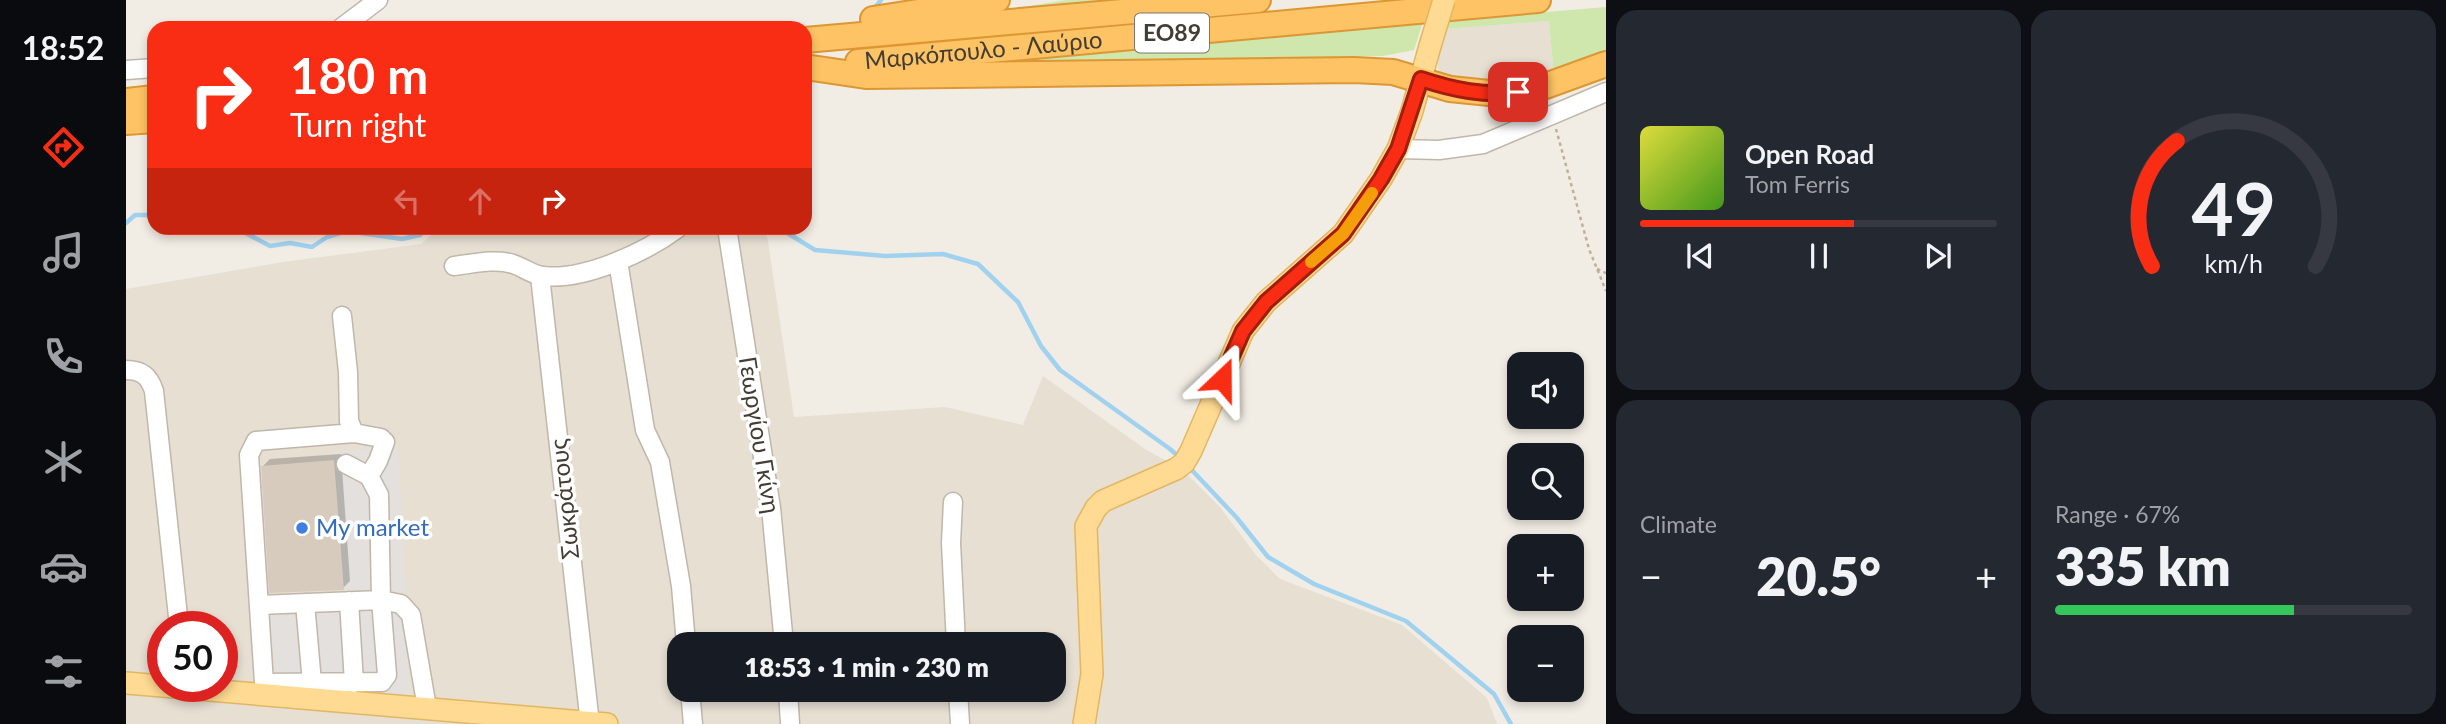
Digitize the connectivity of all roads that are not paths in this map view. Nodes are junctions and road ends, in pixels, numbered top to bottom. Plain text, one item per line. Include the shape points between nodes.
1 (378, 0) edge
2 (997, 0) edge
3 (1258, 0) edge
4 (1444, 0) edge
5 (1538, 0) edge
6 (350, 21) edge
7 (812, 29) edge
8 (812, 39) edge
9 (1606, 64) edge
10 (812, 66) edge
11 (147, 68) edge
12 (812, 68) edge
13 (126, 70) edge
14 (1421, 79) junction
15 (1606, 92) edge
16 (147, 99) edge
17 (126, 101) edge
18 (147, 120) edge
19 (126, 122) edge
20 (1398, 149) junction
21 (665, 235) edge
22 (728, 235) edge
23 (618, 261) junction
24 (454, 267) dead end
25 (540, 276) junction
26 (342, 316) dead end
27 (126, 370) edge
28 (354, 433) junction
29 (346, 464) dead end
30 (369, 476) junction
31 (953, 502) dead end
32 (381, 600) junction
33 (349, 601) junction
34 (305, 603) junction
35 (259, 605) junction
36 (177, 611) edge
37 (685, 632) edge
38 (783, 632) edge
39 (955, 632) edge
40 (126, 683) edge
41 (354, 683) junction
42 (147, 684) edge
43 (238, 687) edge
44 (302, 688) junction
45 (337, 693) junction
46 (691, 702) edge
47 (789, 702) edge
48 (959, 702) edge
49 (428, 708) junction
50 (515, 720) edge
51 (562, 722) edge
52 (596, 724) edge
53 (693, 724) edge
54 (790, 724) edge
55 (960, 724) edge
56 (1084, 724) edge

1 - 6 street
2 - 7 highway
3 - 8 highway, Μαρκόπουλο - Λαύριο / ΕΟ89
4 - 14 main road, bridge
5 - 10 highway, Μαρκόπουλο - Λαύριο / ΕΟ89
9 - 14 highway via 1537,89 1499,94 1450,89
11 - 13 street
12 - 14 highway via 866,76 1354,70
14 - 20 main road
15 - 20 street via 1483,144
16 - 17 highway
18 - 19 highway
20 - 56 main road via 1343,234 1266,302 1243,331 1184,463 1103,501 1086,526 1092,674
21 - 23 street
22 - 38 street, Γεωργίου Γκίνη via 771,508
23 - 25 street via 582,274
23 - 37 street via 645,430 660,462
24 - 25 street via 511,263
25 - 52 street, Σωκράτους
26 - 28 street via 349,421
27 - 36 street via 144,374 154,391
28 - 30 street via 385,442
28 - 35 street via 256,441 249,455
29 - 30 street
30 - 32 street via 379,495
31 - 39 street
32 - 33 street
32 - 41 street via 387,676 382,682
32 - 49 street via 401,604 411,615
33 - 34 street
33 - 41 street
34 - 35 street
34 - 44 street
35 - 44 street via 264,683
40 - 42 main road
41 - 45 street
43 - 44 main road
44 - 45 main road
45 - 49 main road
46 - 53 street
47 - 54 street
48 - 55 street
49 - 50 main road
50 - 51 main road
51 - 52 main road

